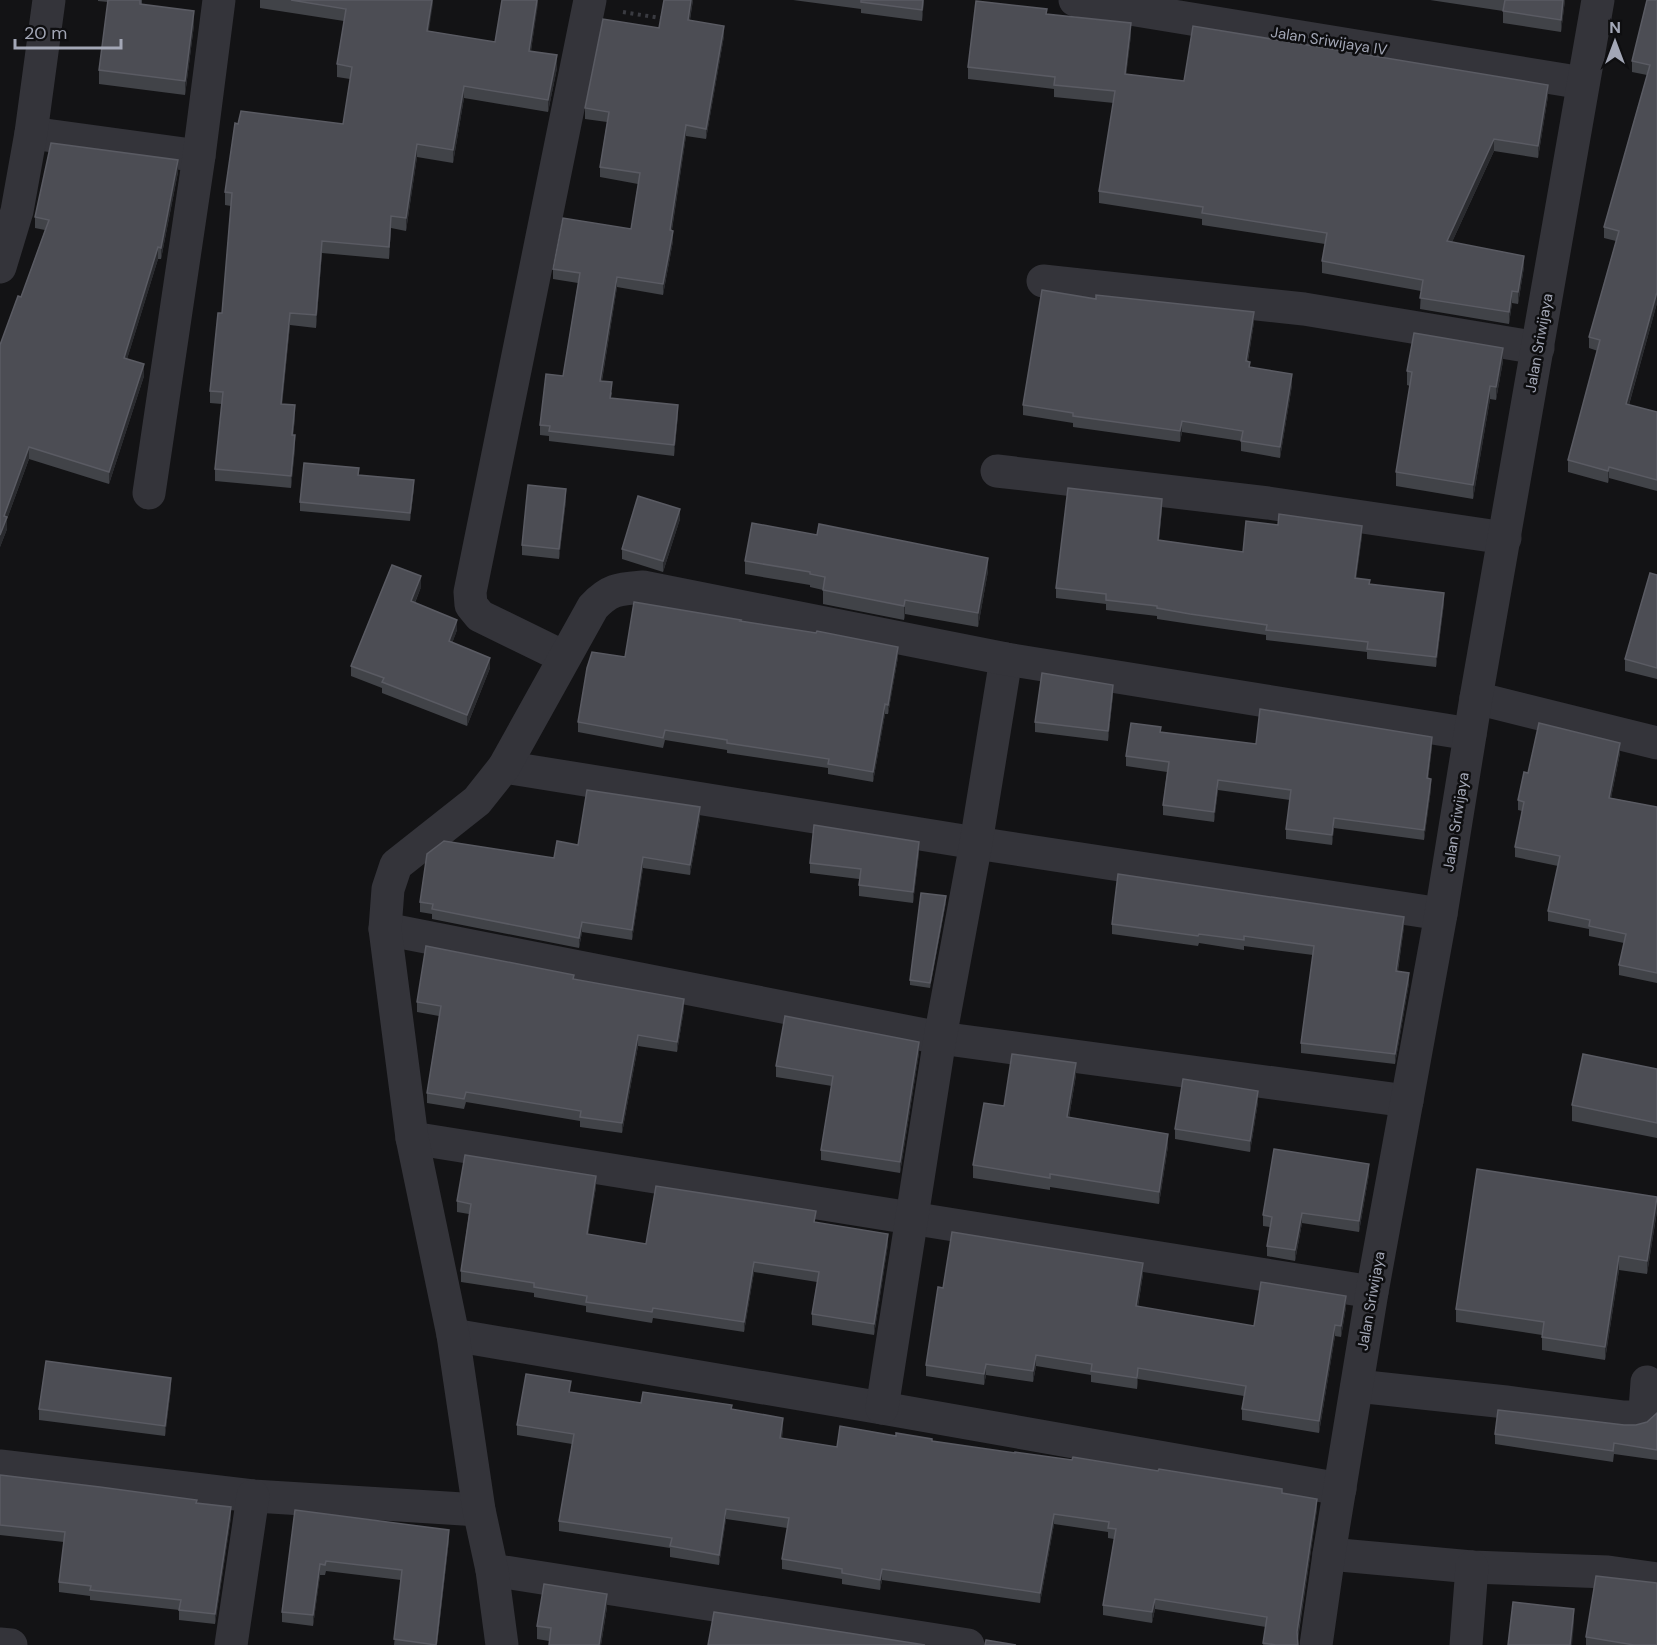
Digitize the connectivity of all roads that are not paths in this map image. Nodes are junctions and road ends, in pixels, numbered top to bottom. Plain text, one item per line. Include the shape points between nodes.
1 (49, 0) edge
2 (219, 0) edge
3 (590, 0) edge
4 (1075, 0) edge
5 (1598, 0) edge
6 (1583, 83) junction
7 (31, 133) junction
8 (198, 156) junction
9 (0, 267) edge
10 (1043, 281) dead end
11 (1538, 348) junction
12 (997, 471) dead end
13 (149, 493) dead end
14 (1505, 538) junction
15 (564, 657) junction
16 (1006, 659) junction
17 (1476, 698) junction
18 (1470, 734) junction
19 (1657, 742) edge
20 (504, 766) junction
21 (976, 843) junction
22 (1441, 914) junction
23 (384, 929) junction
24 (940, 1038) junction
25 (1407, 1101) junction
26 (412, 1138) junction
27 (913, 1217) junction
28 (1372, 1292) junction
29 (453, 1335) junction
30 (1647, 1382) dead end
31 (1356, 1386) junction
32 (882, 1408) junction
33 (0, 1466) edge
34 (1340, 1489) junction
35 (253, 1496) junction
36 (479, 1510) junction
37 (1329, 1554) junction
38 (1472, 1567) junction
39 (492, 1570) junction
40 (1657, 1578) edge
41 (0, 1644) edge
42 (11, 1645) edge
43 (231, 1645) edge
44 (502, 1645) edge
45 (968, 1645) edge
46 (1316, 1645) edge
47 (1466, 1645) edge

1 - 7 street
2 - 8 street
3 - 15 street via 470,592 471,605 480,616
4 - 6 street, Jalan Sriwijaya IV
5 - 6 street, Jalan Sriwijaya
6 - 11 street, Jalan Sriwijaya
7 - 8 street
7 - 9 street via 17,211
8 - 13 street
10 - 11 street via 1304,309
11 - 14 street, Jalan Sriwijaya
12 - 14 street via 1268,503
14 - 17 street, Jalan Sriwijaya
15 - 16 street via 604,595 620,589 643,588
15 - 20 street
16 - 18 street
16 - 21 street
17 - 18 street, Jalan Sriwijaya
17 - 19 street
18 - 22 street, Jalan Sriwijaya
20 - 21 street
20 - 23 street via 477,801 396,866 388,889
21 - 22 street
21 - 24 street
22 - 25 street, Jalan Sriwijaya
23 - 24 street
23 - 26 street
24 - 25 street
24 - 27 street
25 - 28 street, Jalan Sriwijaya
26 - 27 street
26 - 29 street
27 - 28 street
27 - 32 street
28 - 31 street, Jalan Sriwijaya
29 - 32 street
29 - 36 street
30 - 31 street via 1645,1410 1636,1417
31 - 34 street, Jalan Sriwijaya
32 - 34 street
33 - 35 street
34 - 37 street, Jalan Sriwijaya
35 - 36 street
35 - 43 street
36 - 39 street
37 - 38 street
37 - 46 street, Jalan Sriwijaya
38 - 40 street via 1608,1572
38 - 47 street
39 - 44 street
39 - 45 street
41 - 42 street

